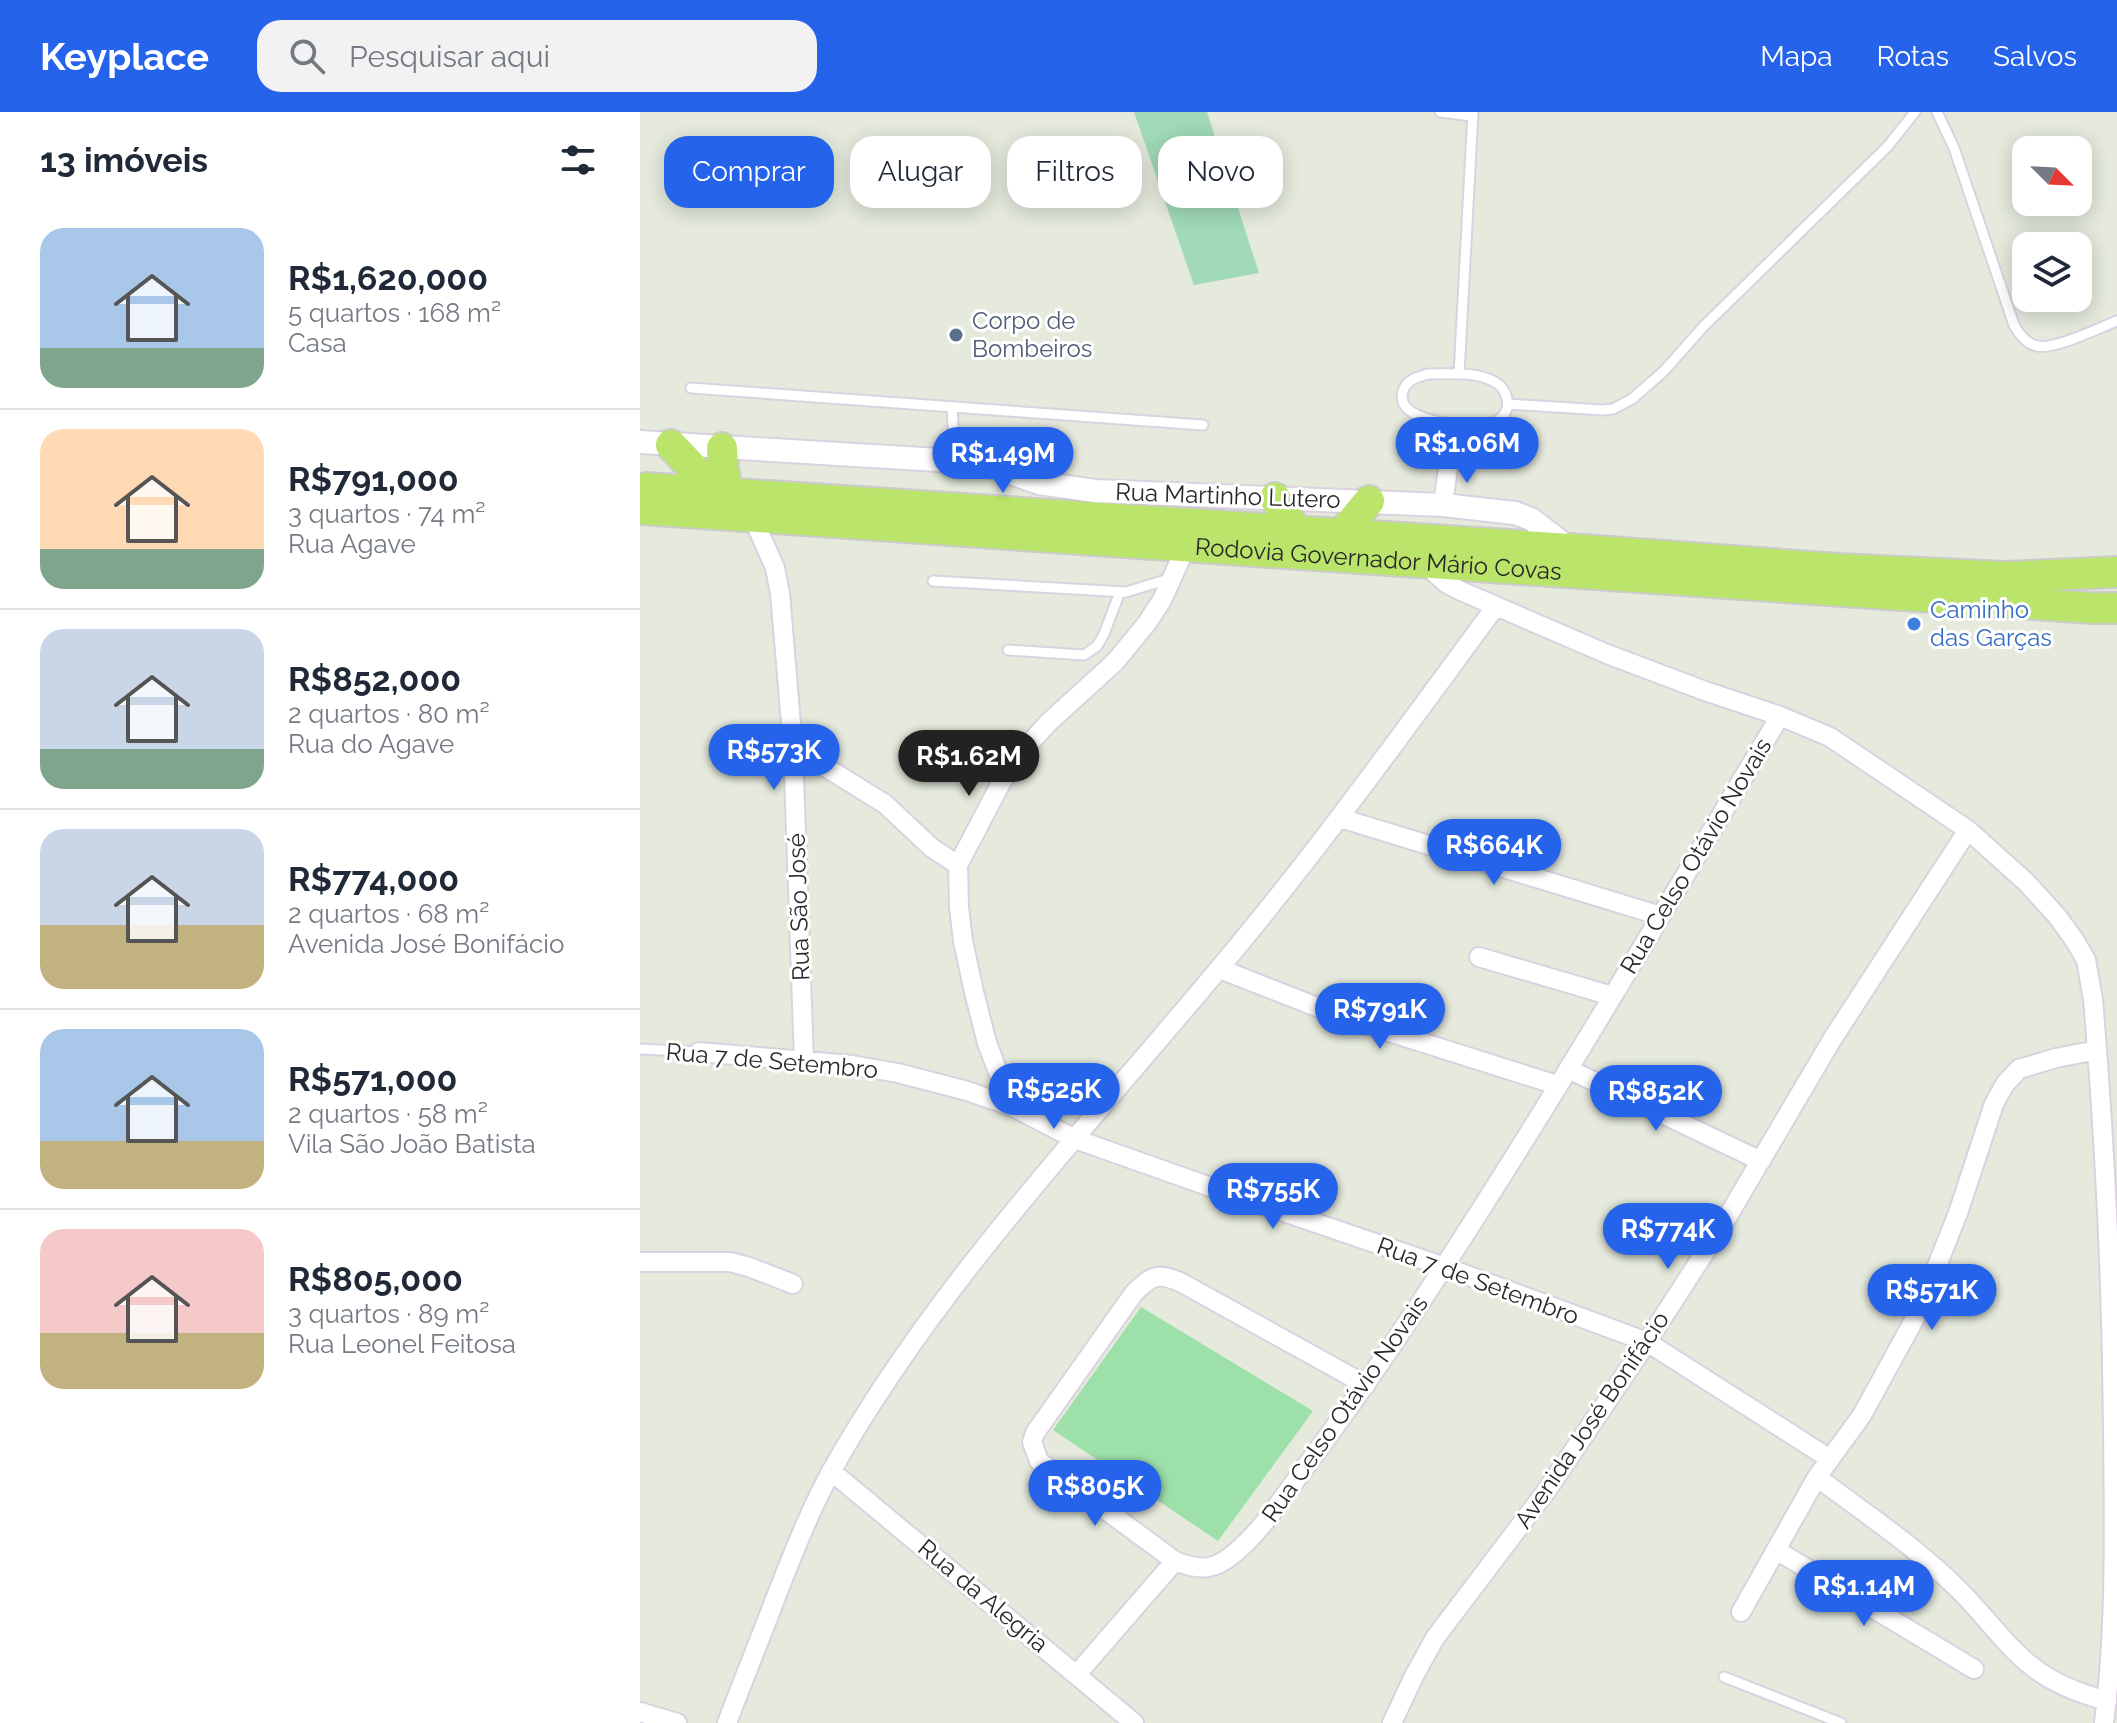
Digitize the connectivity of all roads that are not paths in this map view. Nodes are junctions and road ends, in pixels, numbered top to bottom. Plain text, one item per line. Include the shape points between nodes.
1 (1440, 112) edge
2 (1915, 112) edge
3 (1937, 112) edge
4 (1472, 114) edge
5 (2117, 321) edge
6 (1459, 374) junction
7 (691, 388) dead end
8 (1508, 404) junction
9 (952, 407) junction
10 (1453, 424) junction
11 (1203, 425) dead end
12 (640, 442) edge
13 (671, 445) junction
14 (722, 448) junction
15 (1449, 460) joint
16 (955, 461) junction
17 (640, 488) edge
18 (723, 494) junction
19 (1275, 498) junction
20 (1369, 501) junction
21 (1443, 505) junction
22 (649, 514) edge
23 (753, 518) junction
24 (1297, 532) junction
25 (1341, 535) junction
26 (1186, 547) junction
27 (1570, 549) junction
28 (1423, 562) junction
29 (2117, 572) edge
30 (1172, 578) junction
31 (933, 581) dead end
32 (1120, 592) junction
33 (1496, 606) junction
34 (2117, 608) edge
35 (1008, 650) dead end
36 (1780, 716) junction
37 (793, 747) junction
38 (1340, 818) junction
39 (1968, 830) junction
40 (958, 865) junction
41 (1661, 916) junction
42 (1479, 957) dead end
43 (1220, 969) junction
44 (1612, 996) junction
45 (640, 1049) edge
46 (2097, 1050) junction
47 (699, 1052) joint
48 (804, 1062) junction
49 (1563, 1077) junction
50 (1011, 1106) junction
51 (1075, 1139) junction
52 (1761, 1161) junction
53 (640, 1262) edge
54 (1445, 1267) junction
55 (793, 1284) dead end
56 (1647, 1342) junction
57 (1366, 1385) junction
58 (1830, 1459) junction
59 (831, 1471) junction
60 (1817, 1477) junction
61 (1776, 1550) junction
62 (1175, 1561) junction
63 (1741, 1612) dead end
64 (1974, 1669) dead end
65 (1077, 1674) junction
66 (1724, 1677) dead end
67 (2107, 1701) junction
68 (640, 1712) edge
69 (677, 1723) edge
70 (727, 1723) edge
71 (1134, 1723) edge
72 (1392, 1723) edge
73 (1841, 1723) edge
74 (2104, 1723) edge

1 - 4 lane
2 - 8 lane via 1888,146 1632,399 1602,410
3 - 5 lane via 2019,335 2038,347 2054,346
4 - 6 lane
6 - 8 lane via 1497,383
6 - 10 lane via 1414,378 1403,392 1402,401 1415,414
7 - 9 lane
8 - 10 lane via 1493,423
9 - 11 lane
9 - 16 lane
10 - 15 lane
12 - 13 street, Rua Martinho Lutero
13 - 14 street, Rua Martinho Lutero
13 - 18 highway
14 - 16 street, Rua Martinho Lutero
14 - 18 highway
15 - 21 street
16 - 19 street, Rua Martinho Lutero via 1080,489
17 - 18 highway, Rodovia Governador Mário Covas
18 - 24 highway, Rodovia Governador Mário Covas
19 - 20 street, Rua Martinho Lutero
19 - 24 highway
20 - 21 street, Rua Martinho Lutero
20 - 25 highway
21 - 27 street, Rua Martinho Lutero via 1515,513
22 - 23 highway, Rodovia Governador Mário Covas
23 - 26 highway, Rodovia Governador Mário Covas
23 - 37 street, Rua São José via 780,593
24 - 25 highway, Rodovia Governador Mário Covas
25 - 27 highway, Rodovia Governador Mário Covas
26 - 28 highway, Rodovia Governador Mário Covas
26 - 30 street
27 - 29 highway, Rodovia Governador Mário Covas via 2006,577
28 - 33 street via 1446,583
28 - 34 highway, Rodovia Governador Mário Covas
30 - 32 lane
30 - 40 street via 1147,623 1115,662 1021,753
31 - 32 lane
32 - 35 lane via 1104,634 1084,655
33 - 36 street via 1607,654
33 - 38 street
36 - 39 street via 1830,737
36 - 41 street, Rua Celso Otávio Novais
37 - 40 street via 885,804
37 - 48 street, Rua São José
38 - 41 street
38 - 43 street
39 - 46 street via 2026,882 2075,941 2086,960
39 - 52 street, Avenida José Bonifácio via 1833,1038
40 - 50 street via 960,919 974,992
41 - 44 street, Rua Celso Otávio Novais
42 - 44 street, Rua Celso Otávio Novais
43 - 49 street via 1345,1018
43 - 51 street
44 - 49 street, Rua Celso Otávio Novais
45 - 47 lane, Rua 7 de Setembro
46 - 58 street via 2019,1069 2005,1084 1919,1311 1862,1415
46 - 67 street via 2113,1363
47 - 48 street, Rua 7 de Setembro
48 - 50 street, Rua 7 de Setembro via 898,1073
49 - 52 street
49 - 54 street, Rua Celso Otávio Novais
50 - 51 street, Rua 7 de Setembro
51 - 54 street, Rua 7 de Setembro
51 - 59 street via 952,1290
52 - 56 street, Avenida José Bonifácio
53 - 55 street via 730,1262
54 - 56 street, Rua 7 de Setembro
54 - 57 street, Rua Celso Otávio Novais
56 - 58 street, Rua 7 de Setembro
56 - 72 street, Avenida José Bonifácio via 1547,1490 1435,1638
57 - 62 street, Rua Celso Otávio Novais via 1260,1528 1236,1552 1204,1569
57 - 62 street via 1182,1283 1157,1276 1147,1280 1032,1442 1039,1461
58 - 60 street
59 - 65 street, Rua da Alegria
59 - 70 street via 800,1535
60 - 61 street
60 - 67 street via 1958,1588 2034,1669 2077,1693
61 - 63 street
61 - 64 street
62 - 65 street
65 - 71 street, Rua da Alegria
66 - 73 lane
67 - 74 street
68 - 69 street

